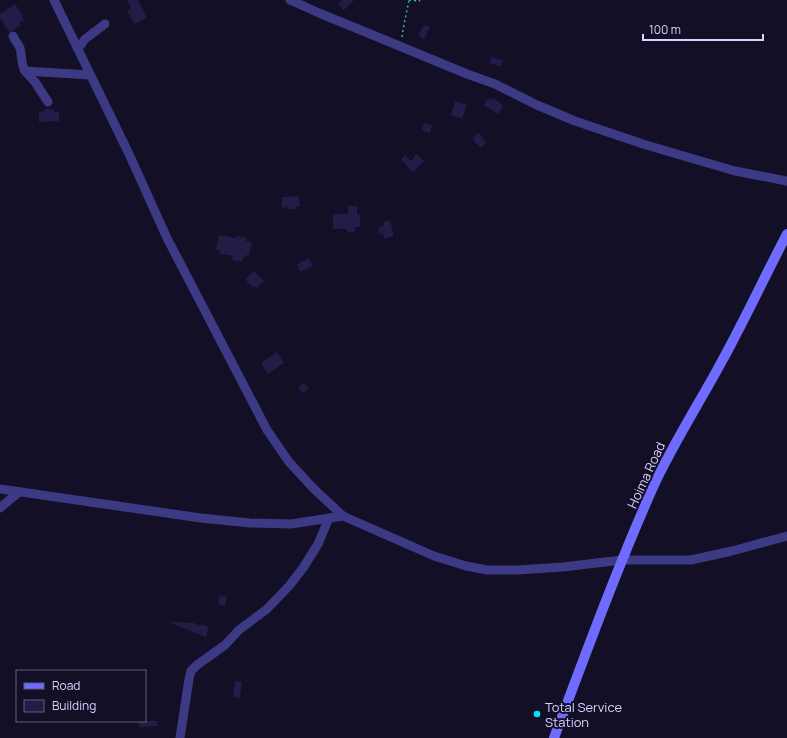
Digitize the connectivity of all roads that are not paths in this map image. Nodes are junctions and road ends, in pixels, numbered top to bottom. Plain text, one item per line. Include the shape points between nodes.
1 (54, 0) edge
2 (290, 0) edge
3 (105, 24) dead end
4 (12, 36) dead end
5 (78, 49) junction
6 (25, 71) junction
7 (90, 75) junction
8 (48, 102) dead end
9 (787, 182) edge
10 (787, 234) edge
11 (0, 489) edge
12 (19, 492) junction
13 (0, 508) edge
14 (343, 516) junction
15 (328, 518) junction
16 (787, 536) edge
17 (622, 560) junction
18 (180, 738) edge
19 (554, 738) edge

1 - 5 street
2 - 9 street via 495,84 576,121 735,171
3 - 5 street via 85,39
4 - 6 street via 20,48
5 - 7 street
6 - 7 street
6 - 8 street
7 - 14 street via 167,238 268,430 289,462
10 - 17 main road, Hoima Road via 722,362 676,441
11 - 12 street
12 - 13 street
12 - 15 street via 250,523 291,524
14 - 15 street
14 - 17 street via 434,556 487,570 563,567
15 - 18 street via 318,544 289,586 267,609 191,671
16 - 17 street via 691,560
17 - 19 main road, Hoima Road

